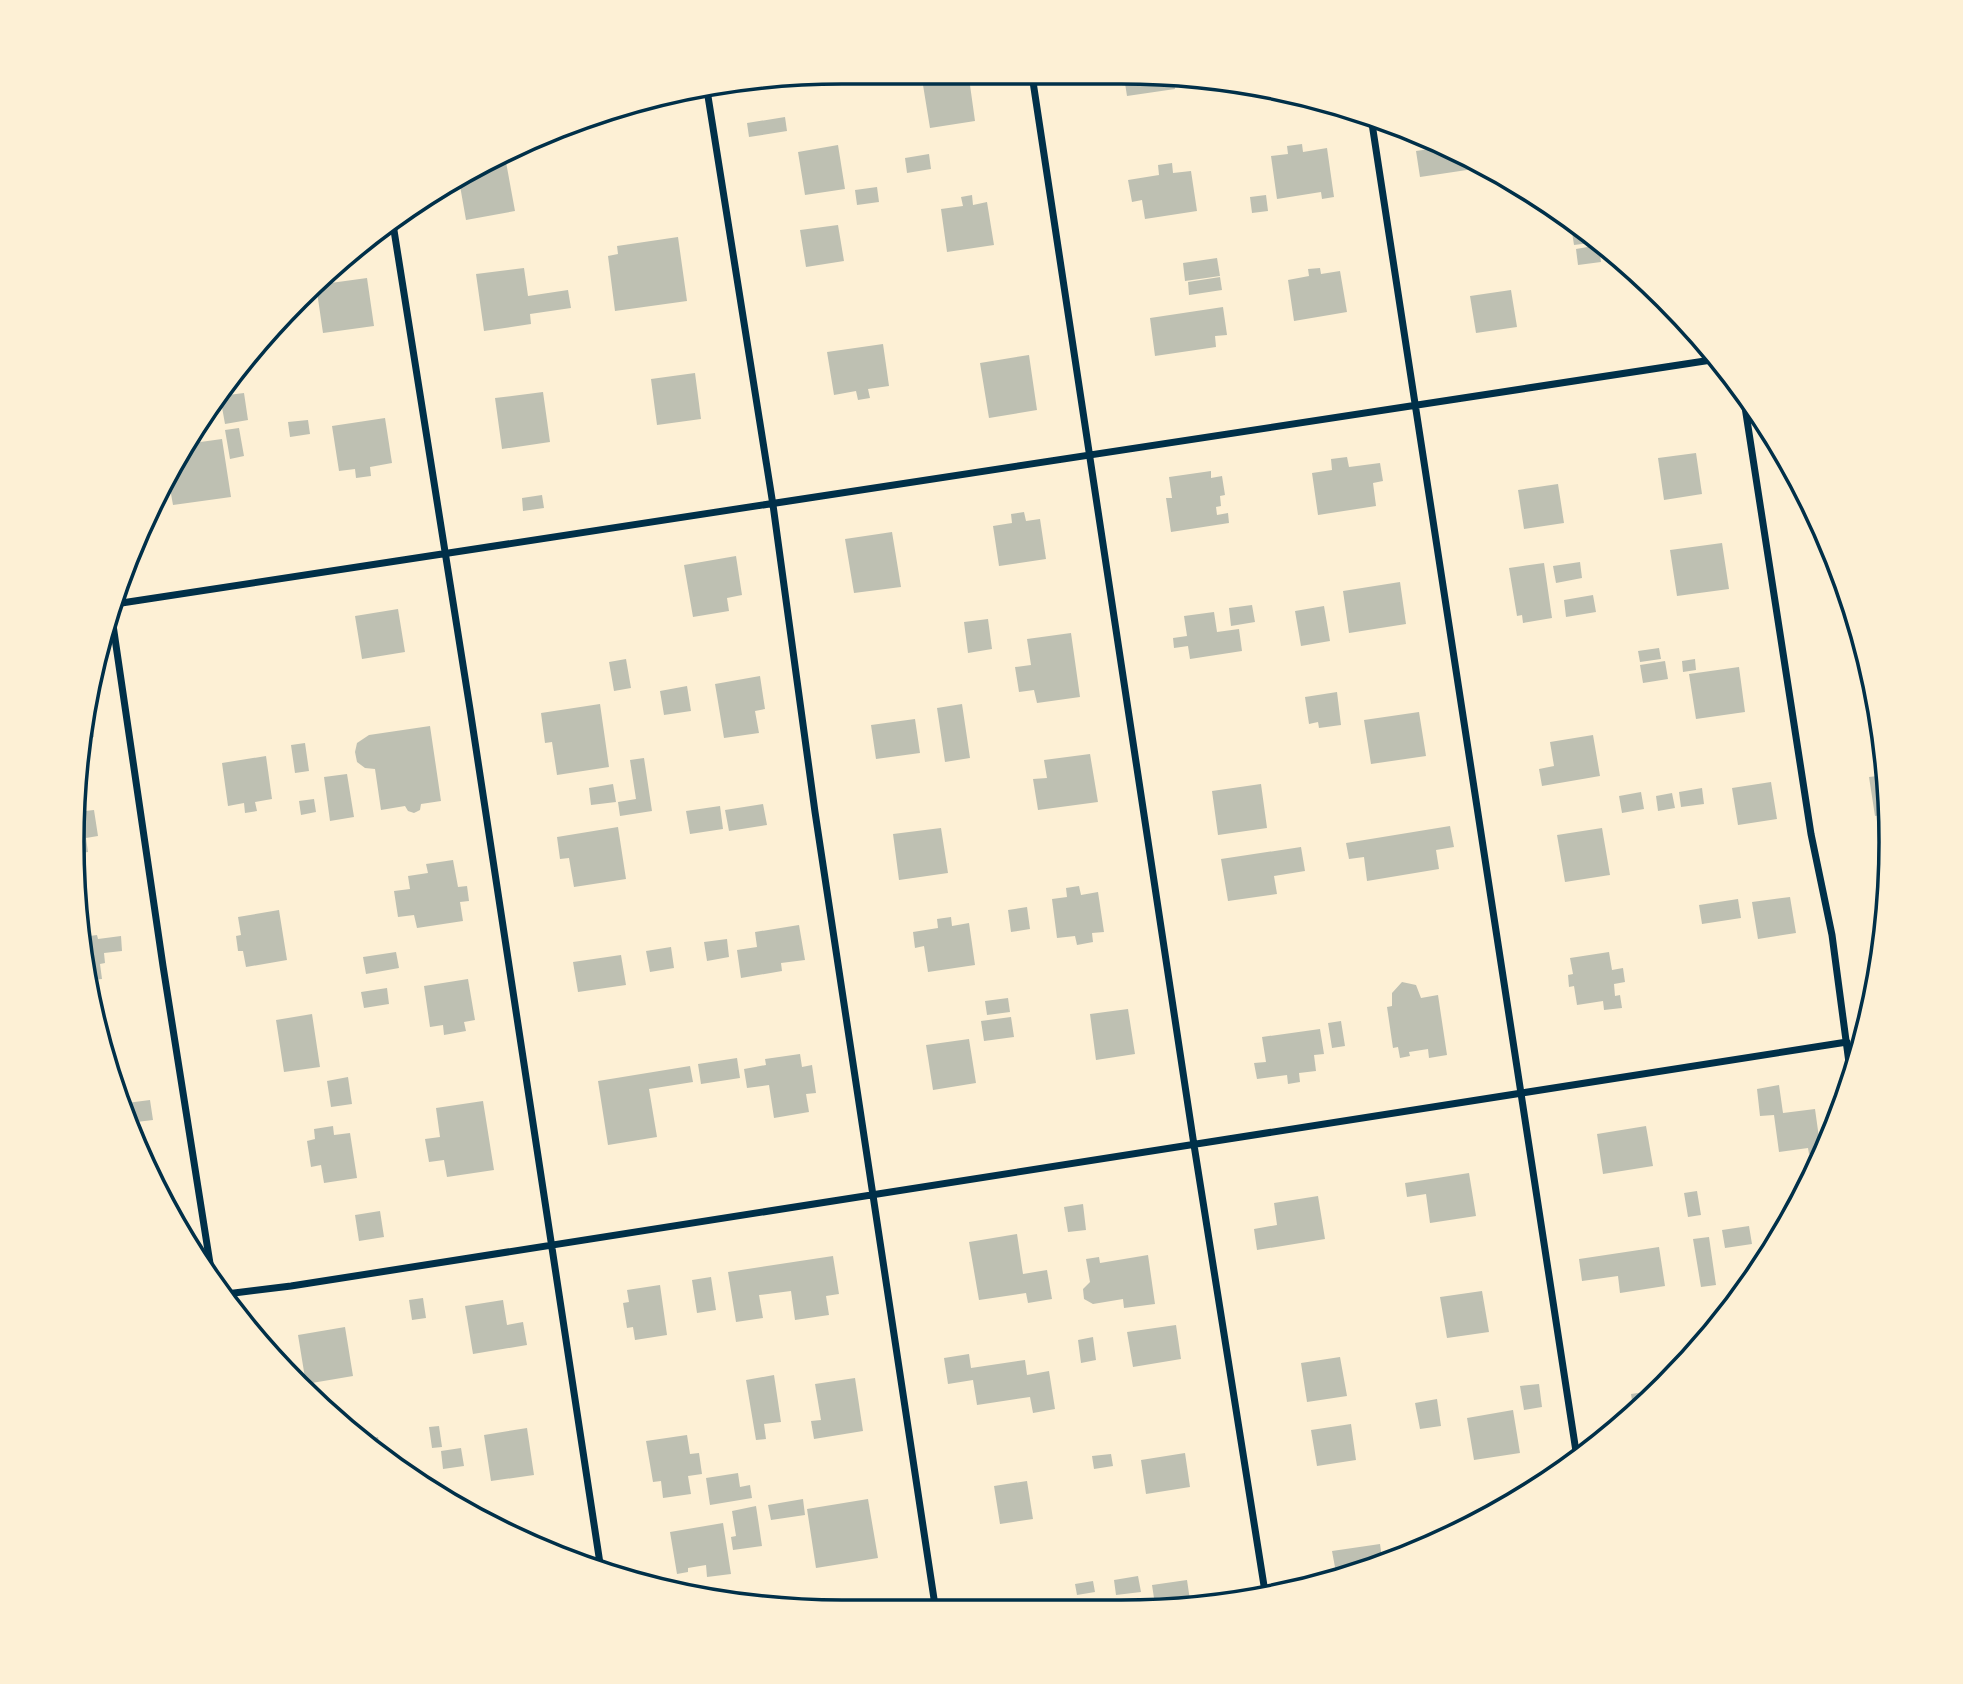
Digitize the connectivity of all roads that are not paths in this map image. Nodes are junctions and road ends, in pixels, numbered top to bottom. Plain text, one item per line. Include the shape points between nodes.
1 (1033, 84) edge
2 (708, 96) edge
3 (1373, 127) edge
4 (394, 231) edge
5 (1706, 361) edge
6 (1416, 406) junction
7 (1746, 414) edge
8 (1091, 455) junction
9 (773, 505) junction
10 (445, 554) junction
11 (123, 603) edge
12 (113, 634) edge
13 (1847, 1041) junction
14 (1848, 1054) edge
15 (1521, 1094) junction
16 (1194, 1145) junction
17 (873, 1194) junction
18 (551, 1244) junction
19 (209, 1259) edge
20 (234, 1293) edge
21 (1575, 1448) edge
22 (600, 1560) edge
23 (1264, 1586) edge
24 (934, 1600) edge

1 - 8 street
2 - 9 street
3 - 6 street
4 - 10 street
5 - 6 street
6 - 8 street
6 - 15 street
7 - 13 street
8 - 9 street
8 - 16 street
9 - 10 street
9 - 17 street
10 - 11 street
10 - 18 street
12 - 19 street
13 - 14 street
13 - 15 street
15 - 16 street
15 - 21 street
16 - 17 street
16 - 23 street
17 - 18 street
17 - 24 street
18 - 20 street
18 - 22 street

